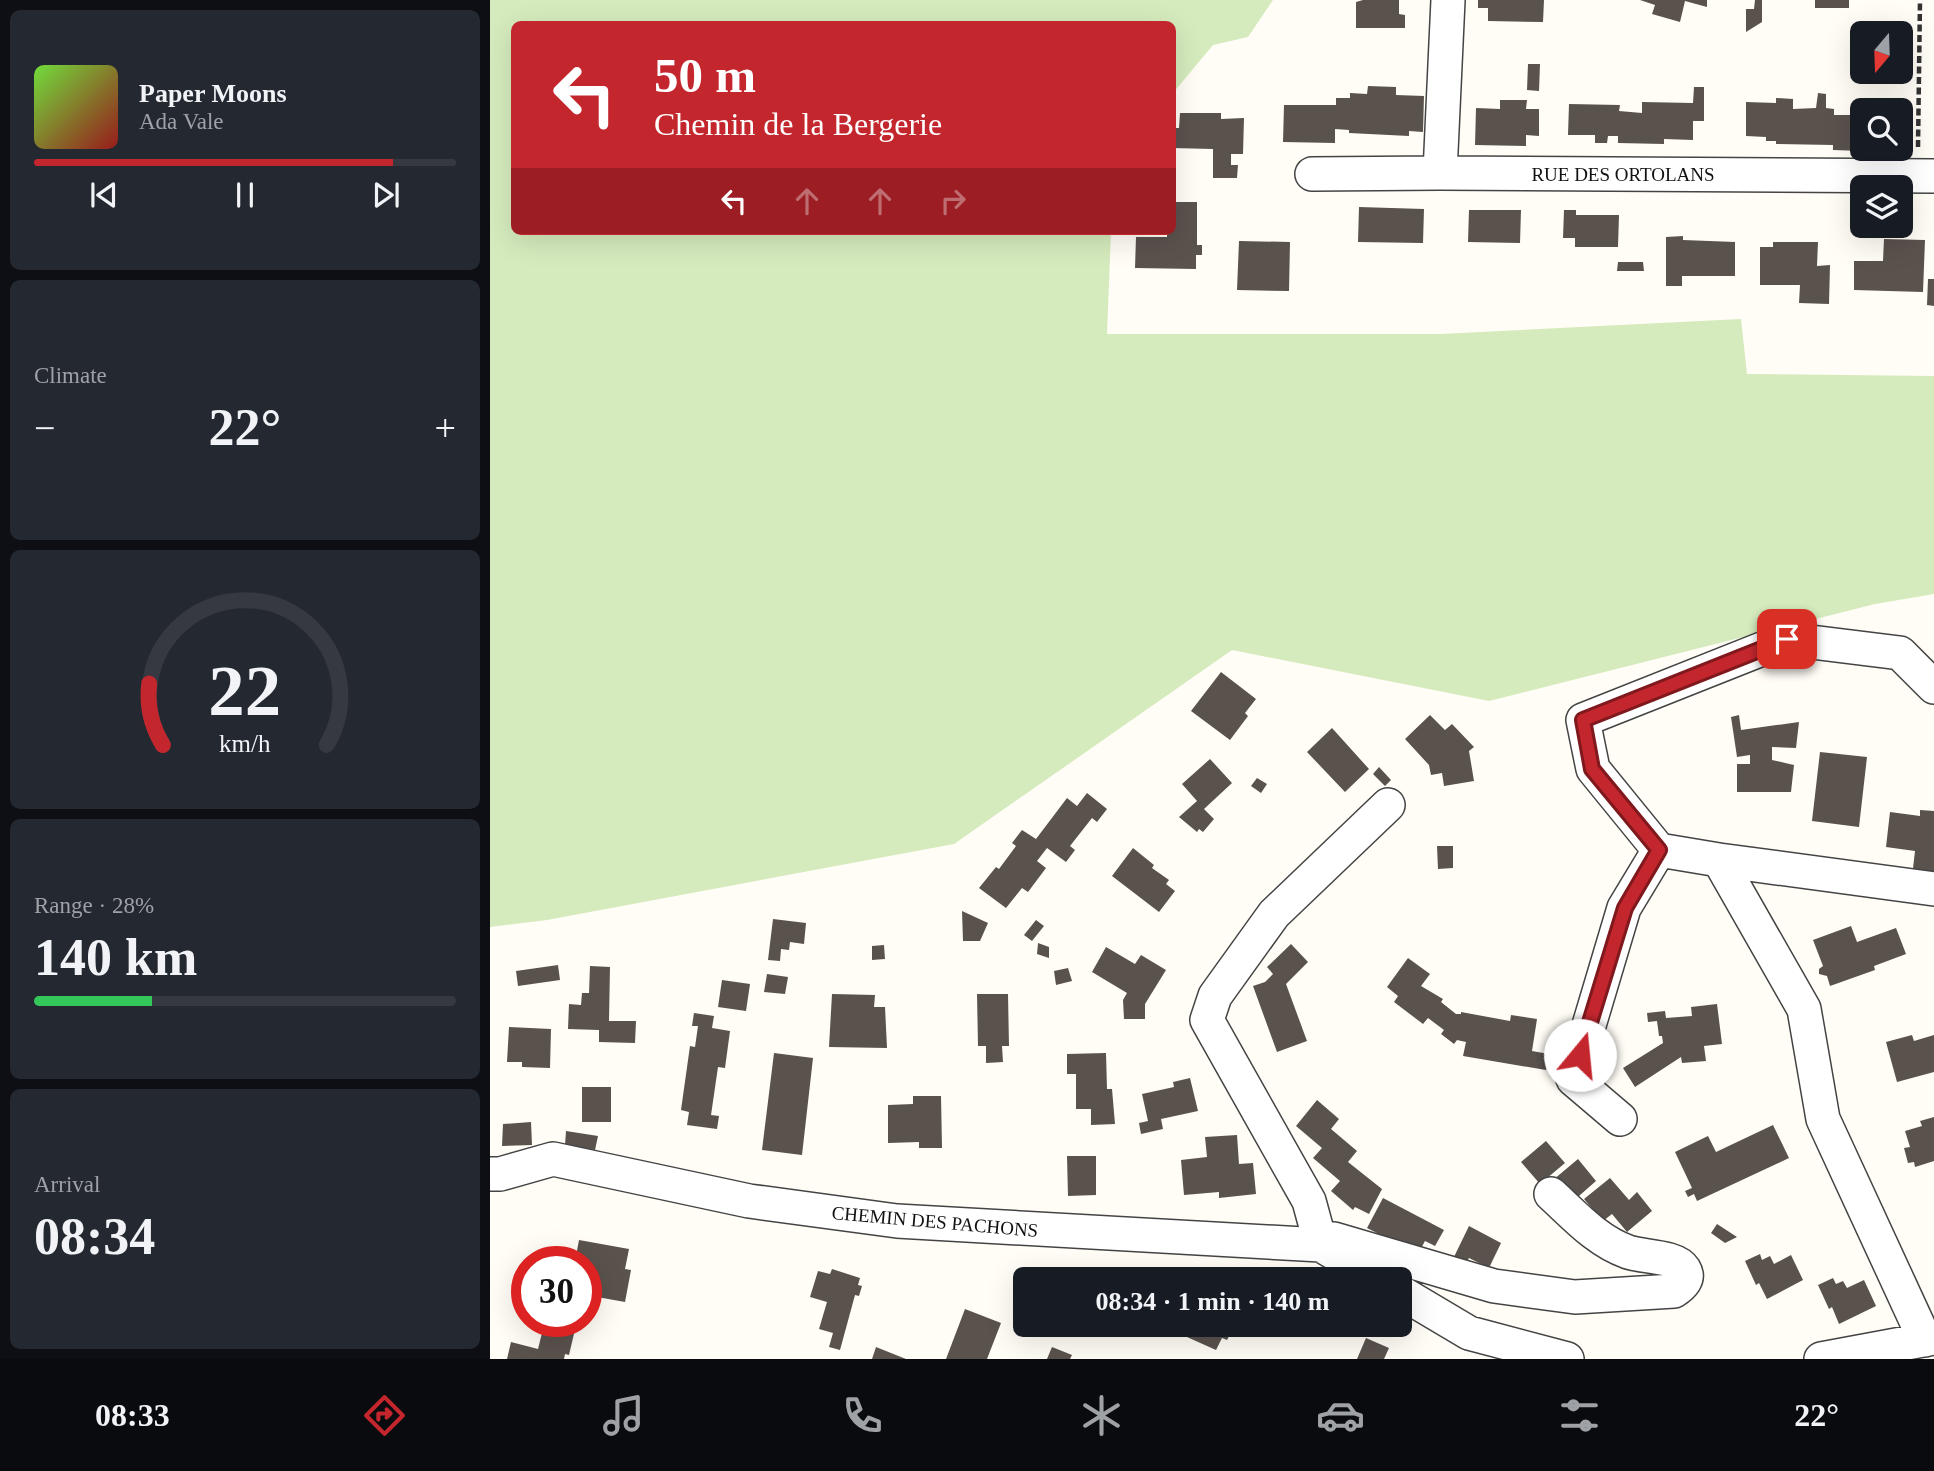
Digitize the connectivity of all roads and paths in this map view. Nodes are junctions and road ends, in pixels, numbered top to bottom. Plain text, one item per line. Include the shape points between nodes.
1 (1448, 0) edge
2 (1920, 0) edge
3 (1440, 173) junction
4 (1312, 174) dead end
5 (1925, 176) edge
6 (1934, 687) edge
7 (1388, 805) dead end
8 (1659, 850) junction
9 (1719, 860) junction
10 (1934, 889) edge
11 (1620, 1119) dead end
12 (490, 1174) edge
13 (1551, 1194) dead end
14 (1319, 1240) junction
15 (1360, 1267) edge
16 (1412, 1299) edge
17 (1930, 1339) edge
18 (1489, 1349) edge
19 (1567, 1359) edge
20 (1821, 1359) edge

1 - 3 street
2 - 5 path
3 - 4 street, RUE DES ORTOLANS
3 - 5 street, RUE DES ORTOLANS
6 - 8 street via 1900,653 1787,639 1583,720 1592,769
7 - 14 street via 1274,914 1215,996 1207,1020 1309,1201
8 - 9 street
8 - 11 street via 1625,908 1573,1079
9 - 10 street
9 - 17 street via 1804,1009 1824,1119
12 - 14 street, CHEMIN DES PACHONS via 553,1159 749,1201 897,1222
13 - 14 street via 1598,1237 1629,1252 1681,1266 1686,1278 1682,1286 1674,1291 1586,1297 1494,1286
14 - 15 street, CHEMIN DES PACHONS
16 - 18 street
17 - 20 street
18 - 19 street

